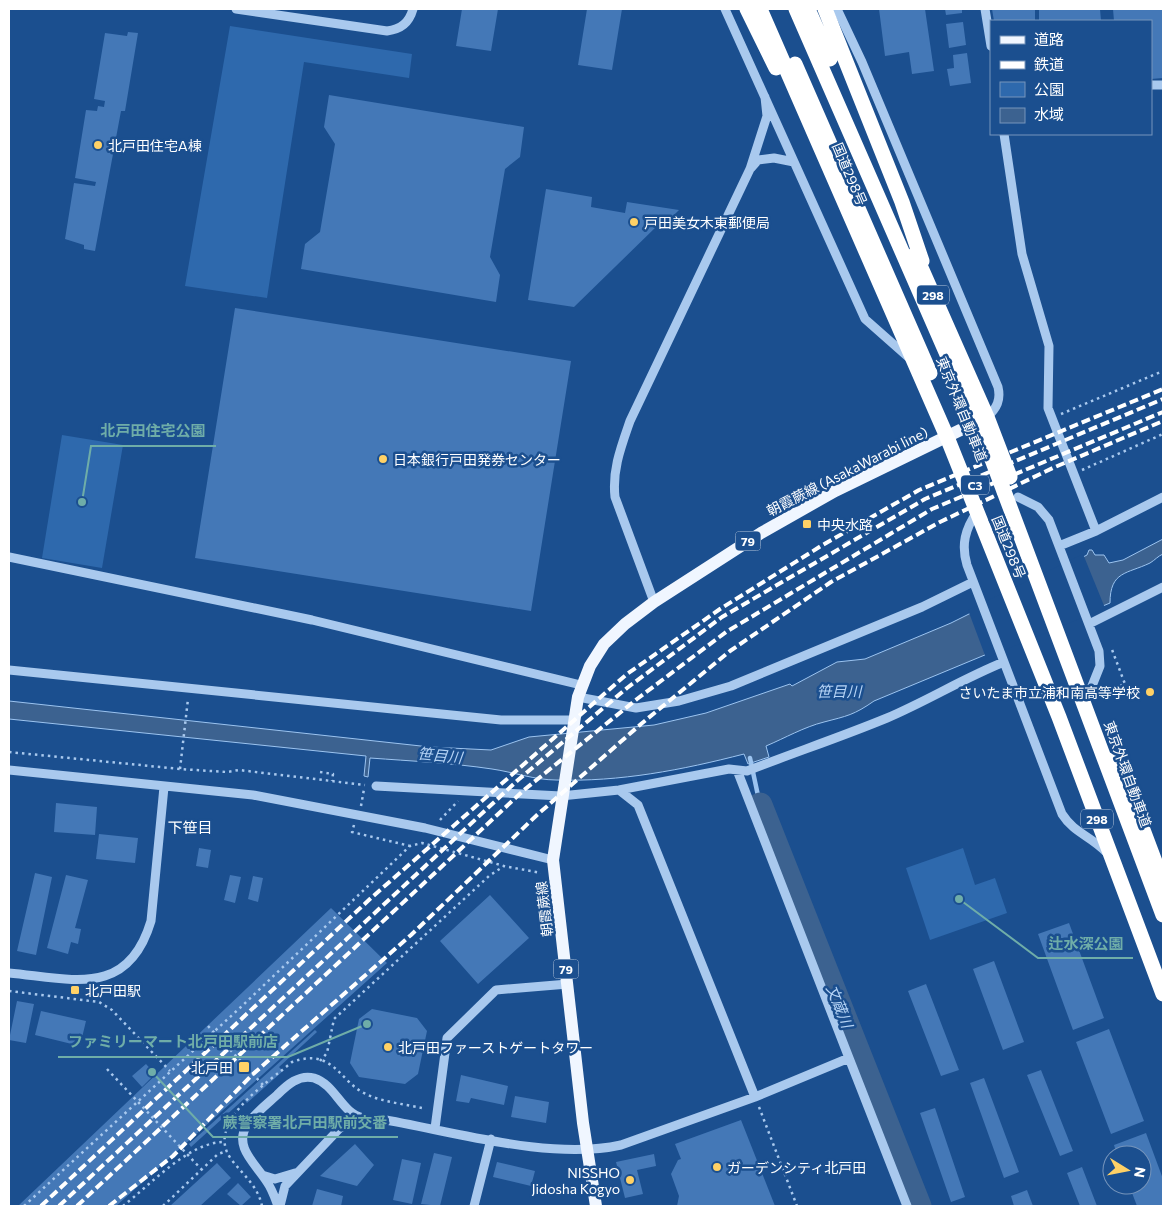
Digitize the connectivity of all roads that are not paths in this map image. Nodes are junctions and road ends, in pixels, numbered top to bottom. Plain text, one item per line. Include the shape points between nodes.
1 (236, 9) edge
2 (413, 9) edge
3 (725, 9) edge
4 (747, 9) edge
5 (760, 9) edge
6 (770, 9) edge
7 (796, 9) edge
8 (808, 9) edge
9 (825, 9) edge
10 (837, 9) edge
11 (985, 9) edge
12 (816, 26) junction
13 (990, 40) edge
14 (854, 46) junction
15 (765, 97) junction
16 (1004, 135) edge
17 (794, 162) junction
18 (750, 169) junction
19 (910, 324) junction
20 (914, 362) junction
21 (987, 417) junction
22 (947, 437) junction
23 (987, 446) junction
24 (1018, 497) junction
25 (1163, 497) edge
26 (977, 512) junction
27 (1096, 531) junction
28 (1059, 546) junction
29 (9, 557) edge
30 (973, 582) junction
31 (1163, 586) edge
32 (654, 602) junction
33 (1088, 621) junction
34 (1003, 658) junction
35 (9, 670) edge
36 (580, 691) junction
37 (1090, 691) junction
38 (574, 725) junction
39 (9, 770) edge
40 (737, 770) junction
41 (376, 786) road end
42 (164, 787) junction
43 (619, 790) junction
44 (562, 792) junction
45 (553, 860) junction
46 (1113, 860) junction
47 (1163, 883) edge
48 (1163, 914) edge
49 (1163, 968) edge
50 (9, 973) edge
51 (568, 984) junction
52 (1163, 994) edge
53 (849, 1058) junction
54 (755, 1097) junction
55 (368, 1119) junction
56 (435, 1128) junction
57 (491, 1139) junction
58 (586, 1150) junction
59 (299, 1169) junction
60 (262, 1175) junction
61 (279, 1206) edge
62 (474, 1206) edge
63 (596, 1206) edge
64 (907, 1206) edge

1 - 2 street via 387,31 403,26 411,18
3 - 15 street
4 - 19 highway via 786,90
5 - 20 highway, 国道298号 / 298
6 - 19 highway, 東京外環自動車道 / C3
7 - 23 highway, 東京外環自動車道 / C3
8 - 12 highway, 国道298号 / 298
9 - 23 highway via 902,202
10 - 14 street
11 - 13 street
12 - 14 street via 834,39
12 - 21 highway, 国道298号 / 298
14 - 21 street via 998,387 998,404
15 - 17 street
15 - 18 street via 767,116
16 - 27 street via 1022,254 1048,346 1048,408
17 - 18 street via 774,158 758,160
17 - 20 street via 865,319
18 - 32 street via 630,421 618,457 615,497
19 - 49 highway, 東京外環自動車道 / C3 via 992,525
20 - 22 highway, 国道298号 / 298
21 - 22 main road, 朝霞蕨線 (AsakaWarabi line) / 79
21 - 24 highway, 国道298号 / 298
22 - 26 highway, 国道298号 / 298
22 - 32 main road, 朝霞蕨線 (AsakaWarabi line) / 79 via 826,496 761,533
23 - 48 highway, 東京外環自動車道 / C3
24 - 28 street via 1038,507 1049,520
24 - 37 highway, 国道298号 / 298
25 - 27 street
26 - 30 street via 968,524 963,552
26 - 46 highway, 国道298号 / 298
27 - 28 street
28 - 33 street
29 - 36 street via 312,620
30 - 34 street
30 - 36 street via 922,607 731,686 679,701 636,708
31 - 33 street
32 - 36 main road, 朝霞蕨線 (AsakaWarabi line) / 79 via 604,644
33 - 37 street via 1099,651 1100,666
34 - 40 street via 886,718 747,771
34 - 46 street via 1062,814 1070,827 1099,845
35 - 38 street
36 - 38 main road, 朝霞蕨線 (AsakaWarabi line) / 79
37 - 47 highway, 国道298号 / 298
38 - 44 main road, 朝霞蕨線 (AsakaWarabi line) / 79
39 - 42 street
40 - 43 street
40 - 53 street
41 - 44 street
42 - 45 street via 253,795 425,828
42 - 50 street via 152,914 146,939 136,956 124,967 102,978 76,980
43 - 44 street
43 - 54 street via 638,806
44 - 45 main road, 朝霞蕨線 / 79
45 - 51 main road, 朝霞蕨線 / 79
46 - 52 highway, 国道298号 / 298
51 - 56 street via 496,990 447,1038
51 - 58 main road, 朝霞蕨線 / 79
53 - 54 street
53 - 64 street
54 - 58 street via 621,1145
55 - 56 street
55 - 59 street via 345,1124
55 - 60 street via 350,1114 318,1080 311,1078 292,1082 252,1118 244,1130 245,1151
56 - 57 street
57 - 58 street via 560,1150
57 - 62 street
58 - 63 main road, 朝霞蕨線 / 79
59 - 60 street via 281,1179
59 - 61 street via 285,1186
60 - 61 street

